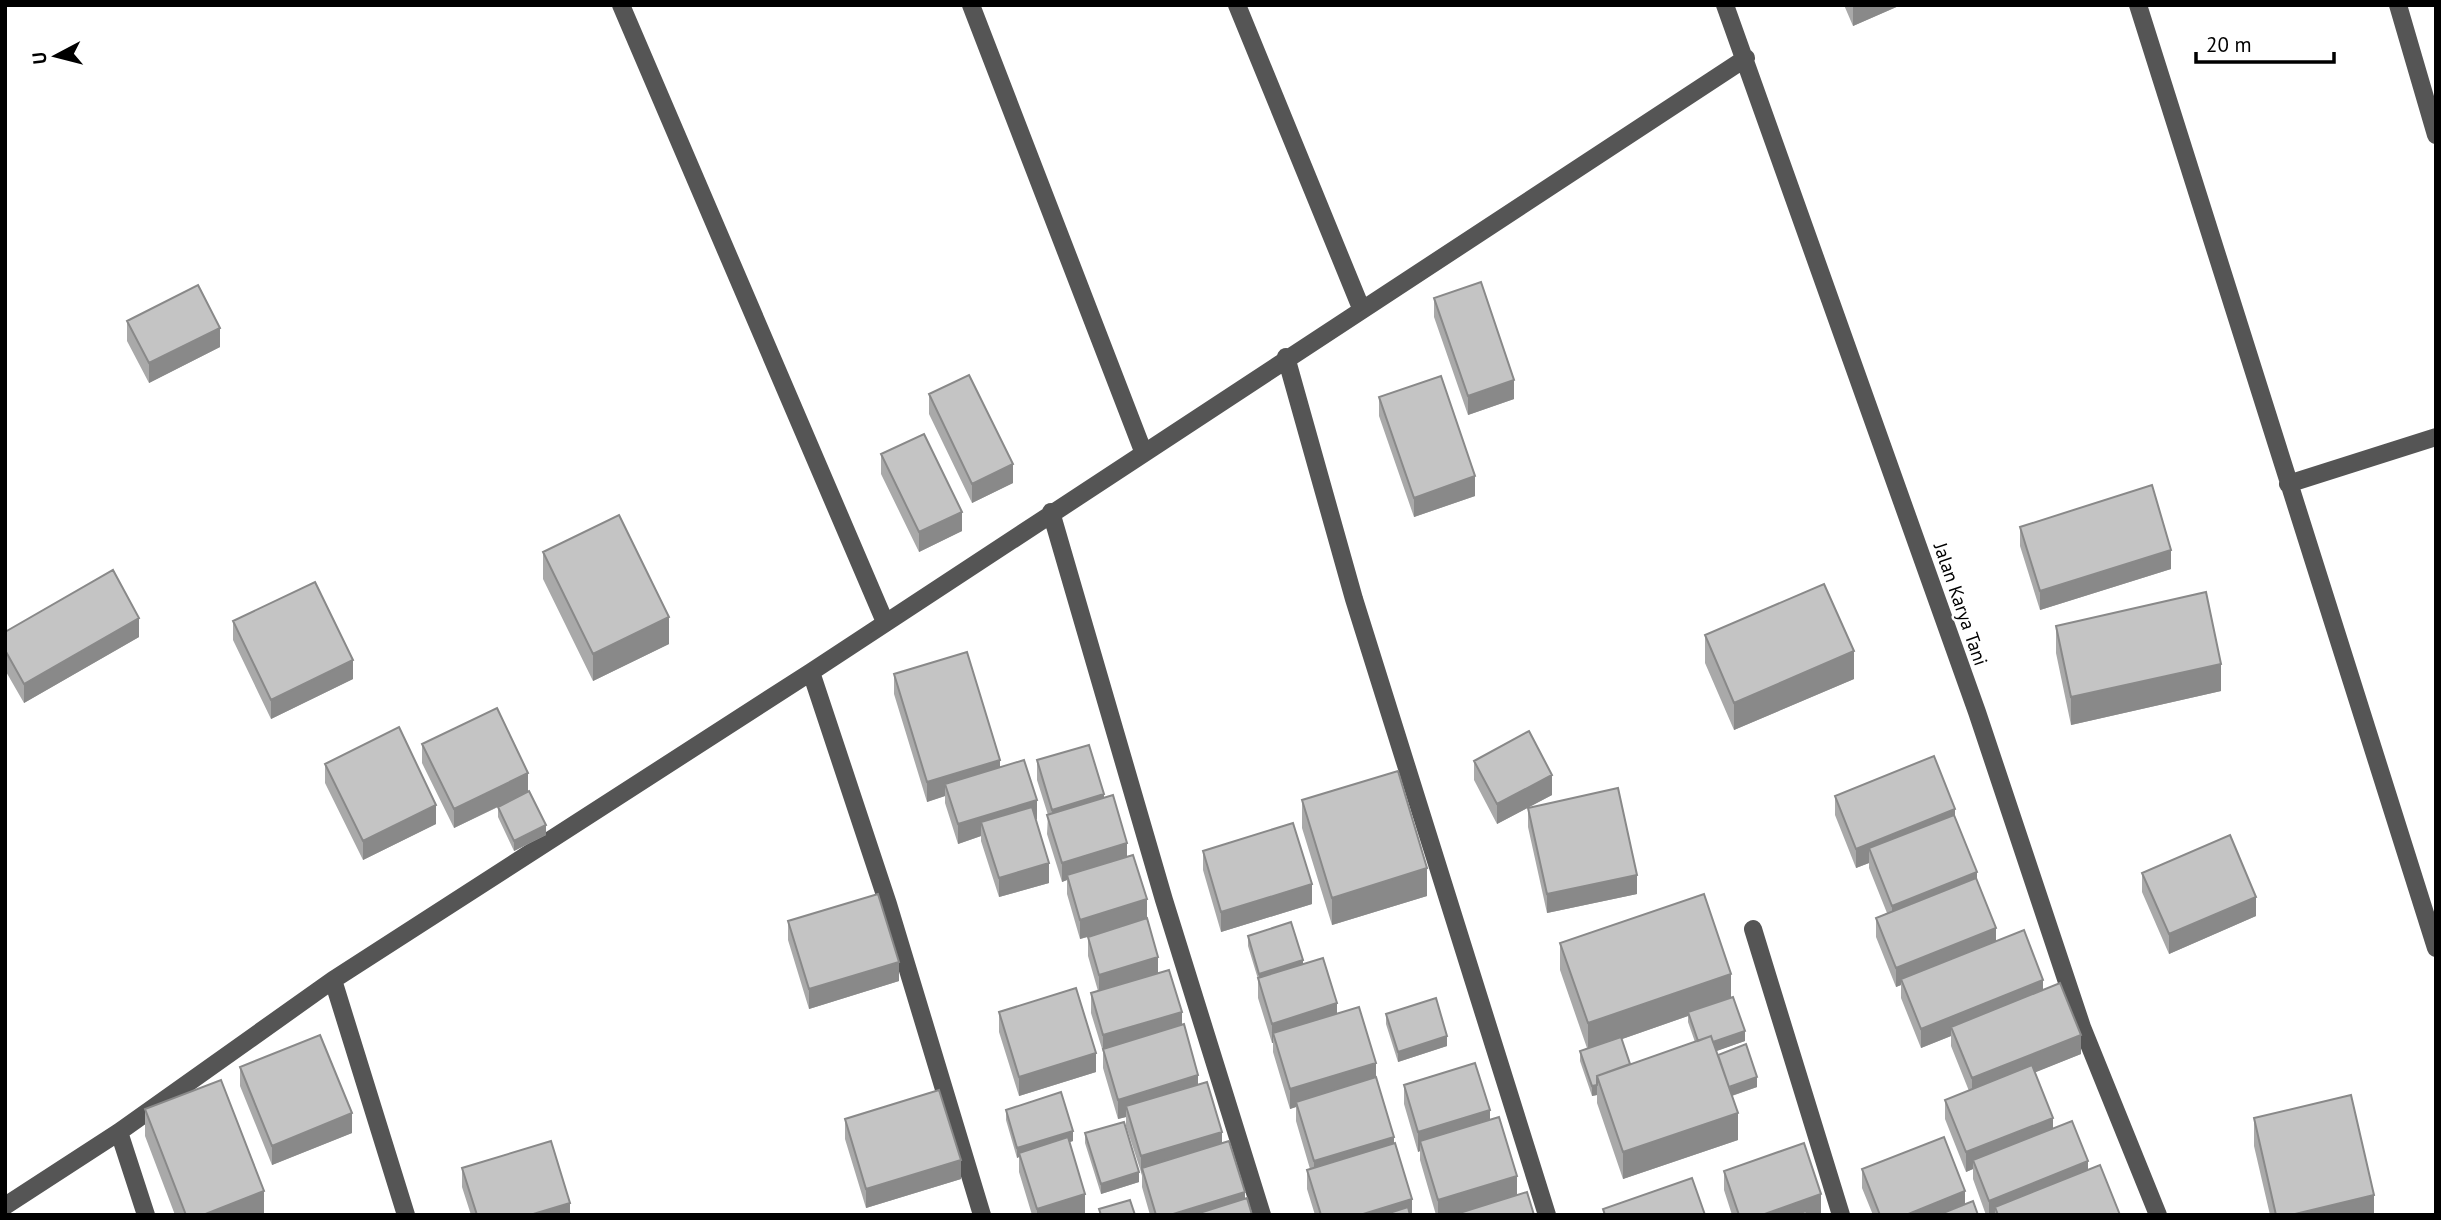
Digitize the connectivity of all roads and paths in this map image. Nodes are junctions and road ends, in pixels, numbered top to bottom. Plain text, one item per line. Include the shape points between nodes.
1 (621, 5) edge
2 (971, 5) edge
3 (1237, 5) edge
4 (1726, 5) edge
5 (2138, 5) edge
6 (2398, 5) edge
7 (1746, 58) junction
8 (2436, 135) edge
9 (1361, 308) junction
10 (1286, 358) junction
11 (2436, 437) edge
12 (1143, 452) junction
13 (2288, 484) junction
14 (1051, 512) junction
15 (885, 622) junction
16 (811, 671) junction
17 (1753, 929) dead end
18 (2436, 948) edge
19 (333, 980) junction
20 (119, 1132) junction
21 (5, 1206) edge
22 (146, 1215) edge
23 (406, 1215) edge
24 (982, 1215) edge
25 (1262, 1215) edge
26 (1547, 1215) edge
27 (1840, 1215) edge
28 (2158, 1215) edge

1 - 15 street
2 - 12 street
3 - 9 street
4 - 7 street, Jalan Karya Tani
5 - 13 street
6 - 8 street
7 - 9 street
7 - 28 street, Jalan Karya Tani via 1977,712 2082,1027
9 - 10 street
10 - 12 street
10 - 26 street via 1362,626
11 - 13 street
12 - 14 street
13 - 18 street
14 - 15 street
14 - 25 street
15 - 16 street
16 - 19 street
16 - 24 street via 888,904
17 - 27 street
19 - 20 street
19 - 23 street
20 - 21 street
20 - 22 street

